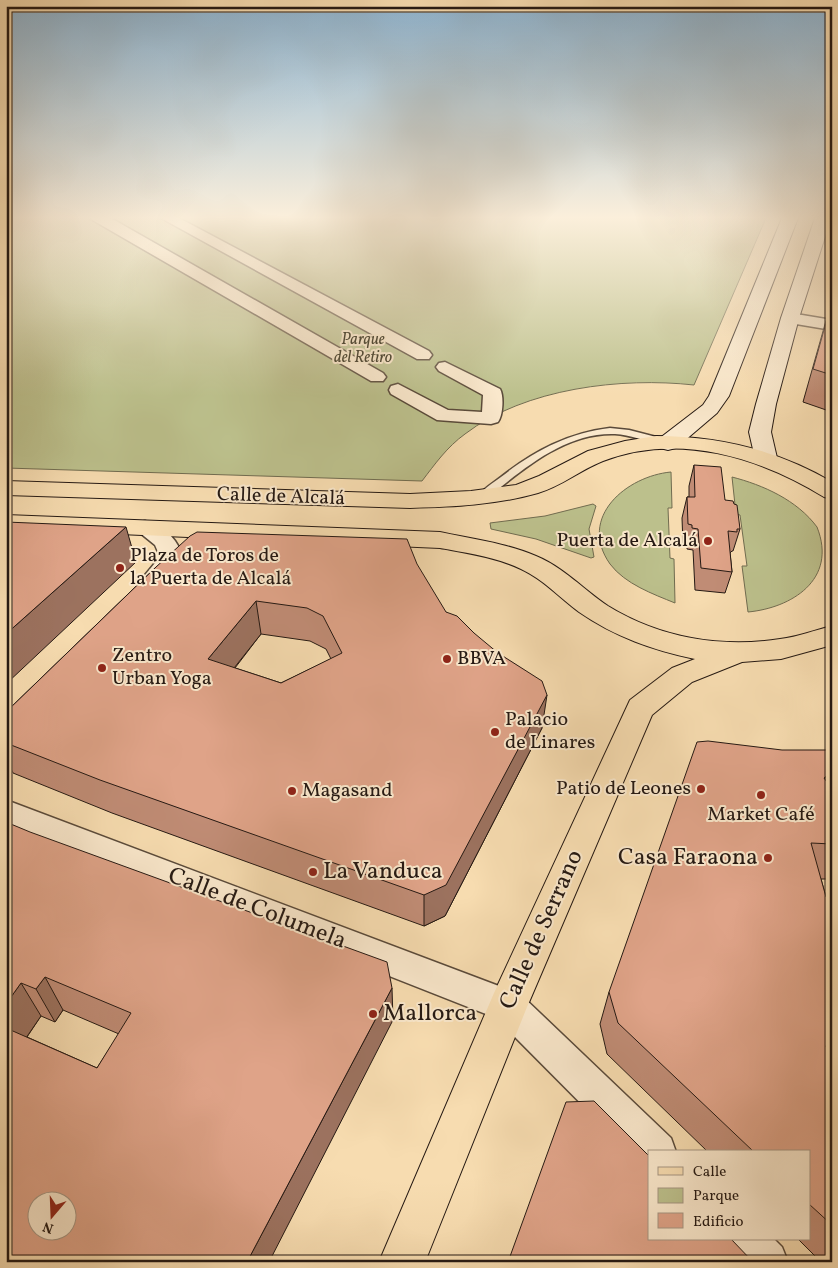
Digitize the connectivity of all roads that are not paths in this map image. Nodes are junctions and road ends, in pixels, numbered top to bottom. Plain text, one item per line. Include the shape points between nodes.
1 (204, 277) edge
2 (278, 277) edge
3 (766, 277) edge
4 (783, 277) edge
5 (796, 277) edge
6 (780, 309) junction
7 (832, 325) edge
8 (423, 355) dead end
9 (446, 367) dead end
10 (377, 377) dead end
11 (398, 390) dead end
12 (668, 443) junction
13 (766, 458) junction
14 (6, 488) edge
15 (832, 492) edge
16 (482, 496) junction
17 (6, 522) edge
18 (111, 526) junction
19 (145, 528) junction
20 (6, 534) edge
21 (137, 597) edge
22 (832, 635) edge
23 (740, 652) junction
24 (6, 812) edge
25 (508, 1006) junction
26 (654, 1150) edge
27 (745, 1240) edge
28 (402, 1262) edge
29 (767, 1262) edge

1 - 10 street
2 - 8 street
3 - 12 main road via 719,396 710,410
4 - 6 main road
5 - 6 main road
6 - 7 street
6 - 13 main road via 760,432
9 - 11 street via 493,393 491,418 444,416
12 - 13 main road, Calle de Alcalá via 705,445
12 - 16 main road, Calle de Alcalá via 628,447 596,456 530,488
12 - 16 lane via 612,431 578,438 543,451
13 - 15 main road, Calle de Alcalá via 793,469
14 - 16 main road, Calle de Alcalá via 410,501
17 - 18 main road, Calle de Alcalá
18 - 19 main road, Calle de Alcalá
18 - 20 street, Calle de Alcalá via 84,535
19 - 21 street via 158,535 168,545 171,554 165,569
19 - 23 main road, Calle de Alcalá via 440,540 527,562 552,574 579,599 619,624 644,635 681,646
22 - 23 main road via 809,645 776,651
23 - 25 main road, Calle de Serrano via 682,675 640,708
24 - 25 street, Calle de Columela
25 - 26 street
25 - 28 main road, Calle de Serrano
27 - 29 street

